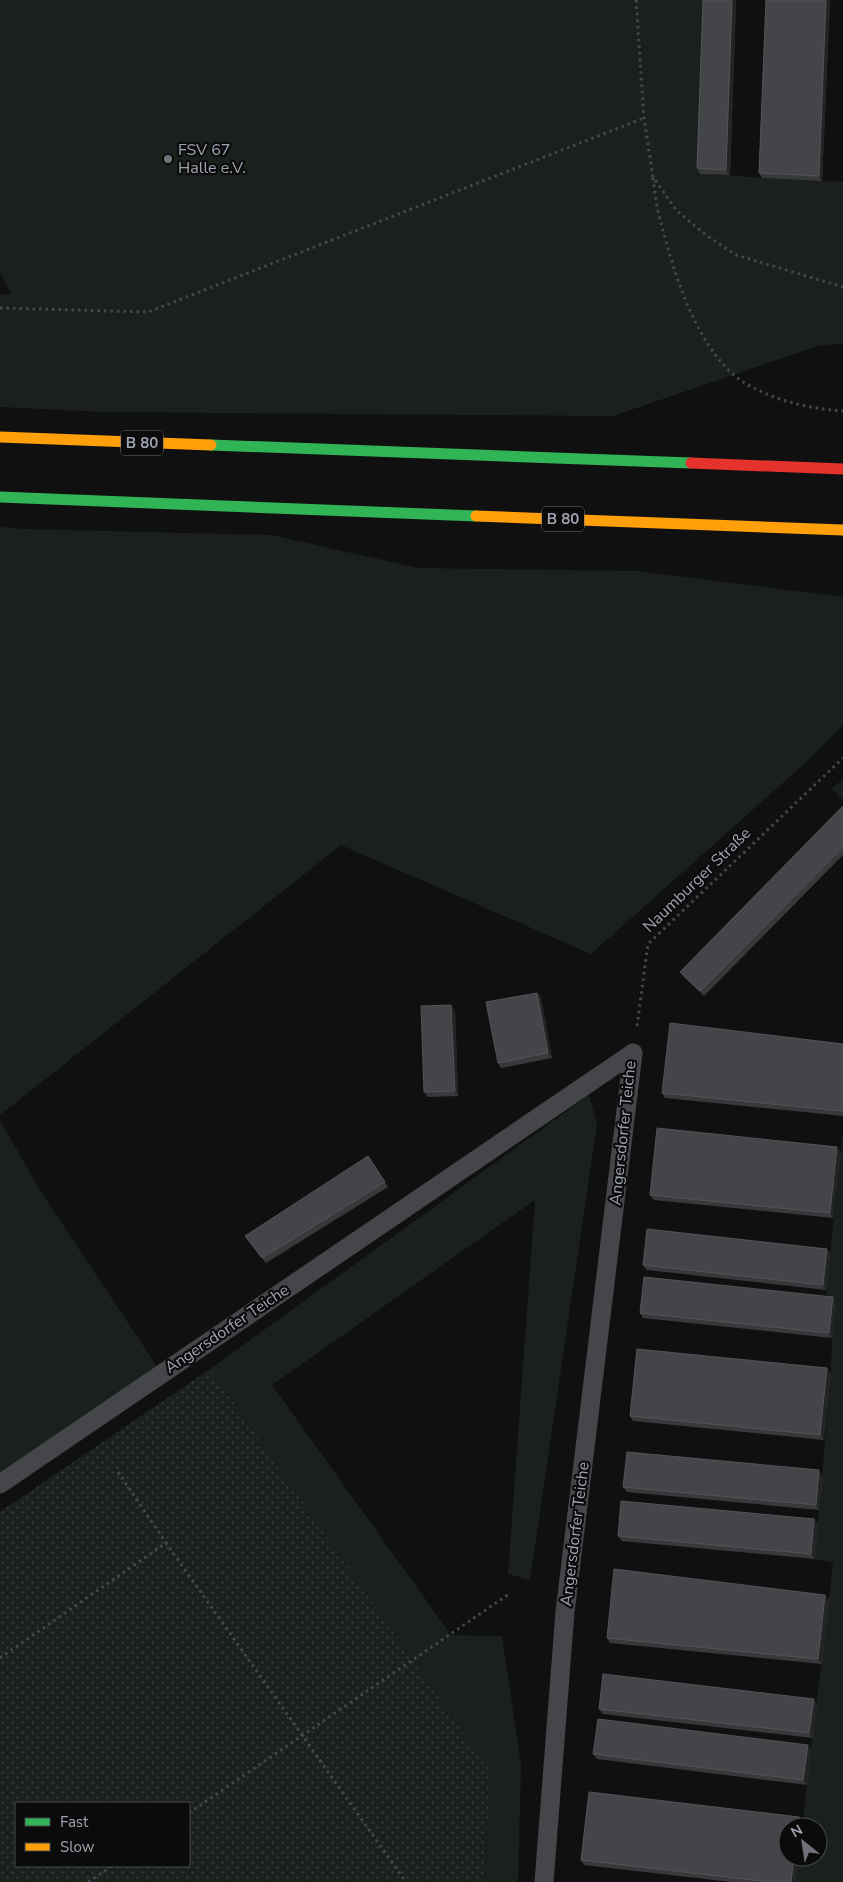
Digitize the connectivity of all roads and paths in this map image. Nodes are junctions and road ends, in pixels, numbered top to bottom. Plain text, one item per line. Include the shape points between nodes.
1 (636, 0) edge
2 (644, 118) junction
3 (653, 177) junction
4 (843, 287) edge
5 (0, 308) edge
6 (843, 411) edge
7 (0, 437) edge
8 (843, 469) edge
9 (0, 497) edge
10 (843, 530) edge
11 (843, 758) edge
12 (633, 1053) junction
13 (118, 1472) dead end
14 (0, 1484) edge
15 (166, 1542) junction
16 (509, 1594) dead end
17 (0, 1658) edge
18 (302, 1735) junction
19 (190, 1812) edge
20 (110, 1867) edge
21 (88, 1882) edge
22 (406, 1882) edge
23 (544, 1882) edge

1 - 2 path
2 - 3 path
2 - 5 path via 148,312
3 - 4 path via 676,210 736,255
3 - 6 path via 659,218 684,296 714,354 736,376 763,392 793,404
7 - 8 highway, B 80
9 - 10 highway, B 80
11 - 12 path, Naumburger Straße via 648,944
12 - 14 lane, Angersdorfer Teiche
12 - 23 lane, Angersdorfer Teiche via 565,1612
13 - 15 path
15 - 17 path
15 - 18 path
16 - 18 path
18 - 19 path
18 - 22 path
20 - 21 path

